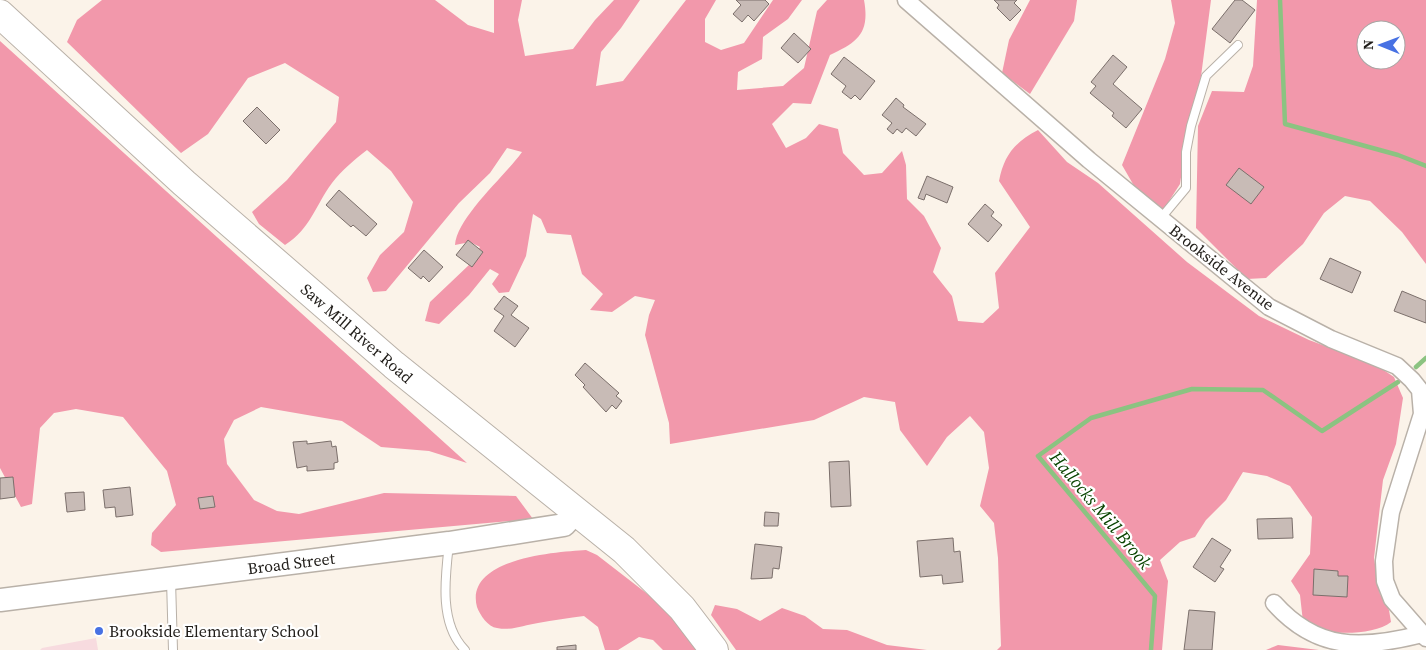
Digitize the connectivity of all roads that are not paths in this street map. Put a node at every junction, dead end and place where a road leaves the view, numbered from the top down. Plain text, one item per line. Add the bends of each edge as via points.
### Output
1 (906, 0) edge
2 (0, 14) edge
3 (1238, 46) dead end
4 (1161, 218) junction
5 (577, 511) junction
6 (449, 543) junction
7 (172, 579) junction
8 (0, 600) edge
9 (1274, 603) dead end
10 (1424, 636) edge
11 (173, 650) edge
12 (465, 650) edge
13 (714, 650) edge

1 - 4 street, Brookside Avenue
2 - 5 highway, Saw Mill River Road via 184,183 379,352
3 - 4 lane via 1206,76 1186,152 1186,188
4 - 10 street, Brookside Avenue via 1270,307 1331,339 1397,366 1420,390 1422,414 1391,512 1384,561 1385,581 1392,599
5 - 6 street, Broad Street via 564,525
5 - 13 highway, Saw Mill River Road via 648,572 682,608
6 - 7 street, Broad Street
6 - 12 lane via 446,609 458,643
7 - 8 street, Broad Street
7 - 11 lane
9 - 10 street via 1302,636 1327,647 1364,649

